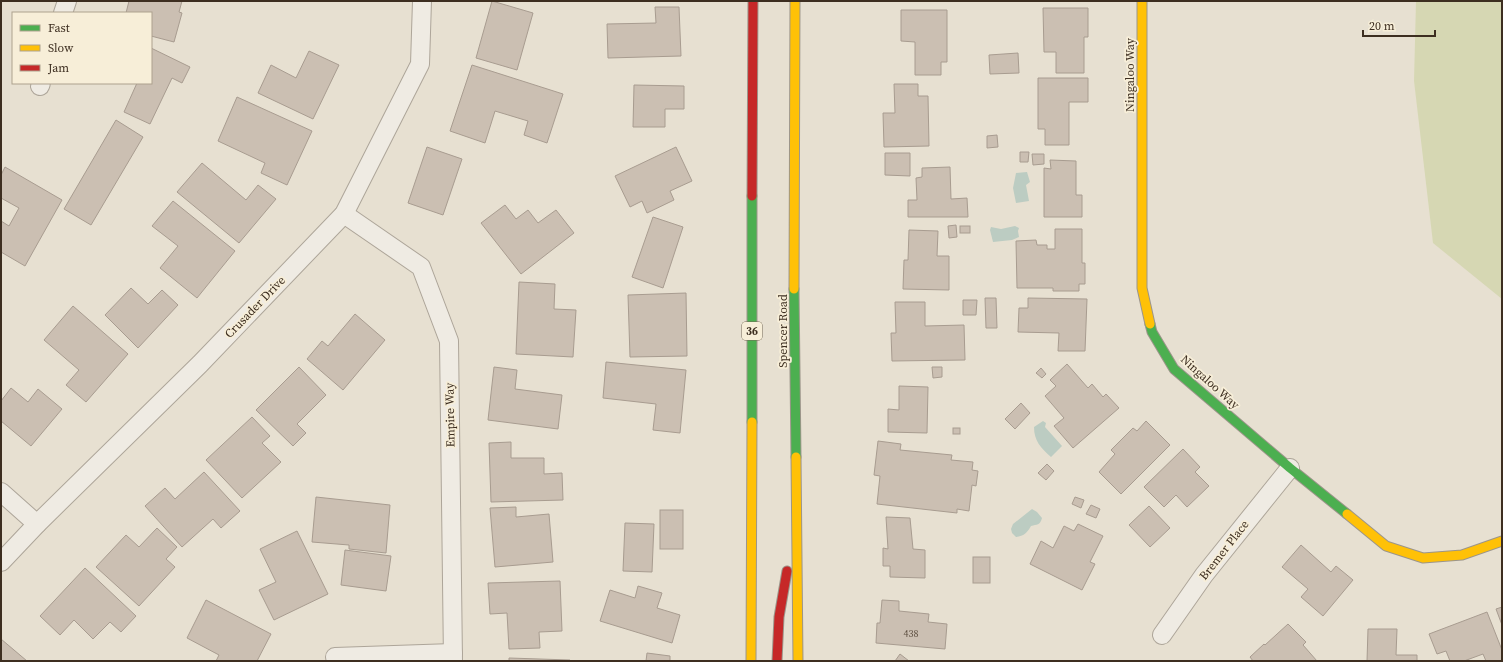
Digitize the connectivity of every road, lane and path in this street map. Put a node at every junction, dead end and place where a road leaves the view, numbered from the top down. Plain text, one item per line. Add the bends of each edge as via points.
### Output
1 (66, 1) edge
2 (422, 1) edge
3 (753, 1) edge
4 (795, 1) edge
5 (1142, 1) edge
6 (63, 12) edge
7 (344, 214) junction
8 (1290, 468) junction
9 (1, 492) edge
10 (36, 524) junction
11 (1502, 541) edge
12 (796, 542) junction
13 (1, 562) edge
14 (1162, 635) dead end
15 (335, 657) dead end
16 (453, 657) edge
17 (751, 661) edge
18 (777, 661) edge
19 (798, 661) edge

1 - 6 street
2 - 7 street, Crusader Drive via 420,64
3 - 17 main road, 36
4 - 12 main road, Spencer Road
5 - 8 main road, Ningaloo Way via 1142,288 1152,332 1174,369
7 - 10 street, Crusader Drive via 200,364
7 - 16 street, Empire Way via 421,267 449,341
8 - 11 main road, Ningaloo Way via 1386,546 1423,558 1462,555
8 - 14 street, Bremer Place via 1204,575
9 - 10 street
10 - 13 street, Crusader Drive
12 - 18 main road via 787,572 779,617
12 - 19 main road, Spencer Road
15 - 16 street

